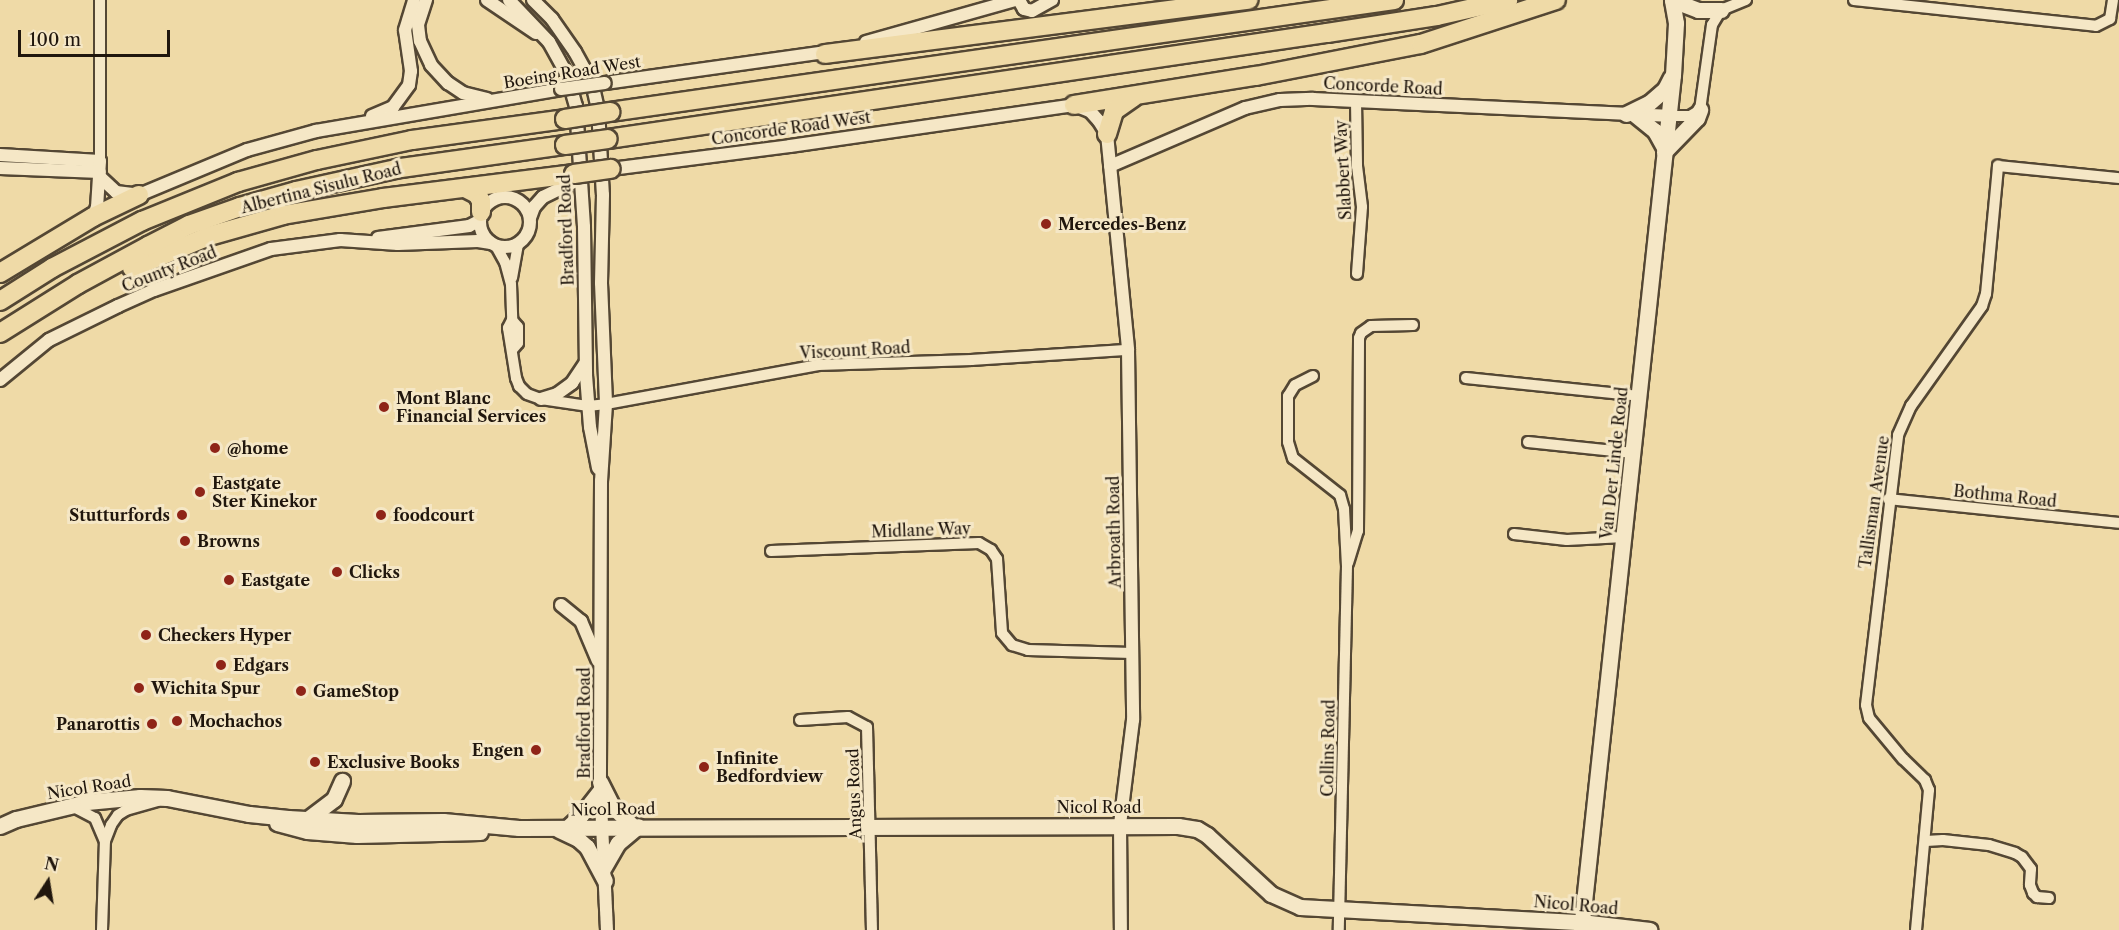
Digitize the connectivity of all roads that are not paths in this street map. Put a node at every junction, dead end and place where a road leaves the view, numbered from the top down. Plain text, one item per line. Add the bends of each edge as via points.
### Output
1 (100, 0) edge
2 (414, 0) edge
3 (426, 0) edge
4 (438, 0) edge
5 (487, 0) edge
6 (509, 0) edge
7 (533, 0) edge
8 (1017, 0) edge
9 (1052, 0) edge
10 (1249, 0) edge
11 (1394, 0) edge
12 (1508, 0) edge
13 (1556, 0) edge
14 (1672, 0) edge
15 (1746, 0) edge
16 (1854, 0) edge
17 (2113, 0) edge
18 (1140, 1) edge
19 (1210, 4) junction
20 (1721, 10) junction
21 (420, 14) junction
22 (549, 42) junction
23 (825, 54) junction
24 (1673, 75) junction
25 (1158, 90) junction
26 (518, 97) junction
27 (1356, 101) junction
28 (1074, 105) junction
29 (1700, 110) junction
30 (1630, 114) junction
31 (1667, 116) junction
32 (316, 131) junction
33 (1107, 134) junction
34 (1664, 149) junction
35 (0, 155) edge
36 (1110, 166) junction
37 (0, 168) edge
38 (611, 169) joint
39 (100, 175) junction
40 (574, 178) junction
41 (2119, 178) edge
42 (467, 189) junction
43 (139, 195) junction
44 (93, 217) junction
45 (480, 217) junction
46 (530, 218) junction
47 (368, 240) junction
48 (518, 244) junction
49 (494, 245) junction
50 (0, 273) edge
51 (1357, 274) dead end
52 (511, 284) junction
53 (0, 301) edge
54 (1413, 325) dead end
55 (8, 328) edge
56 (1128, 350) junction
57 (585, 362) junction
58 (1313, 376) dead end
59 (1466, 378) dead end
60 (0, 380) edge
61 (1639, 396) junction
62 (540, 399) junction
63 (606, 404) junction
64 (588, 406) junction
65 (1528, 442) dead end
66 (1633, 453) junction
67 (601, 481) junction
68 (1888, 500) junction
69 (2119, 523) edge
70 (1514, 534) dead end
71 (1624, 537) junction
72 (771, 550) dead end
73 (1347, 566) junction
74 (561, 605) dead end
75 (1132, 653) junction
76 (601, 670) junction
77 (800, 720) dead end
78 (342, 781) dead end
79 (600, 786) junction
80 (166, 798) junction
81 (72, 806) junction
82 (249, 814) junction
83 (309, 818) junction
84 (2, 824) edge
85 (1120, 825) junction
86 (636, 826) junction
87 (519, 828) junction
88 (561, 828) junction
89 (603, 828) junction
90 (872, 828) junction
91 (105, 841) junction
92 (1926, 841) junction
93 (605, 874) junction
94 (2049, 898) dead end
95 (1340, 910) junction
96 (1581, 926) edge
97 (102, 930) edge
98 (607, 930) edge
99 (872, 930) edge
100 (1121, 930) edge
101 (1340, 930) edge
102 (1650, 930) edge
103 (1916, 930) edge

1 - 39 street
2 - 32 street via 405,30 410,81 402,97 378,115
3 - 21 street
4 - 21 street
5 - 22 street
6 - 22 street, Bradford Road
7 - 63 street, Bradford Road via 575,52 592,83 596,101 603,195 601,295
8 - 9 street via 1024,9 1032,11
8 - 23 street, Boeing Road West
10 - 19 highway
11 - 53 highway, Albertina Sisulu Road, bridge via 412,140 317,160 238,182 142,221 52,268
12 - 55 highway, Albertina Sisulu Road, bridge via 1338,32 401,168 296,191 189,225 78,284
13 - 25 highway via 1421,44 1256,76
14 - 20 main road via 1698,10
14 - 24 main road, Van Der Linde Road via 1676,23
15 - 20 street
16 - 17 street via 2096,26 2110,19
18 - 19 highway via 1163,6
19 - 23 highway
20 - 29 street via 1709,35
21 - 26 street via 420,41 431,65 448,82 477,97
22 - 57 street, Bradford Road via 567,75 576,106 584,209
23 - 26 street, Boeing Road West, bridge
24 - 30 main road via 1665,89
24 - 31 main road, Van Der Linde Road
25 - 28 highway
25 - 33 highway via 1119,106
26 - 32 street, Boeing Road West
27 - 30 street, Concorde Road
27 - 36 street, Concorde Road via 1280,100 1259,104
27 - 51 street, Slabbert Way via 1362,207
28 - 33 street via 1096,116
28 - 38 street, Concorde Road West
29 - 31 street via 1690,116
29 - 34 main road via 1697,118
30 - 31 street, Concorde Road
30 - 34 main road via 1655,131
31 - 34 main road, Van Der Linde Road
32 - 43 street, Boeing Road West via 247,150
33 - 36 street, Arbroath Road
34 - 61 main road, Van Der Linde Road
35 - 39 street
36 - 56 street, Arbroath Road
37 - 39 street via 71,172 87,179
38 - 40 highway, bridge
39 - 43 street via 116,192
39 - 44 street
40 - 42 highway
40 - 46 street via 543,197
41 - 68 street, Tallisman Avenue via 1998,166 1984,299 1901,425
42 - 45 highway via 481,201
42 - 55 highway via 283,215 209,236 152,258
43 - 44 highway
44 - 50 highway
45 - 46 street via 492,200 508,197 523,204
45 - 47 street, County Road via 469,226
45 - 49 street via 480,230
46 - 48 street via 528,233
47 - 49 street, County Road via 398,244 478,241
47 - 60 street, County Road via 271,249 154,291 49,340
48 - 49 street
48 - 52 street
49 - 52 street via 505,262
52 - 62 street via 512,320 518,327 518,343 513,349 514,373 519,386 532,398
54 - 73 street via 1371,326 1359,338 1358,531
56 - 63 street, Viscount Road via 818,365
56 - 75 street, Arbroath Road
57 - 62 street via 572,383
57 - 64 street, Bradford Road
58 - 73 street via 1295,385 1288,396 1289,448 1293,458 1340,495
59 - 61 street
61 - 66 main road, Van Der Linde Road
62 - 64 street, Viscount Road
63 - 64 street, Viscount Road
63 - 67 street, Bradford Road
64 - 67 street, Bradford Road
65 - 66 street
66 - 71 main road, Van Der Linde Road
67 - 76 street, Bradford Road
68 - 69 street, Bothma Road
68 - 92 street, Tallisman Avenue via 1866,705 1869,718 1927,784
70 - 71 street via 1567,540
71 - 96 main road, Van Der Linde Road
72 - 75 street, Midlane Way via 980,543 997,559 1002,633 1012,645 1028,650
73 - 95 street, Collins Road
74 - 76 street via 581,621
75 - 85 street, Arbroath Road via 1132,744
76 - 79 street, Bradford Road
77 - 90 street, Angus Road via 848,717 867,727
78 - 83 main road via 334,799
79 - 86 main road via 612,806
79 - 88 main road via 581,815
79 - 89 street, Bradford Road
80 - 81 main road, Nicol Road via 120,798
80 - 82 main road, Nicol Road
80 - 91 street via 118,815
81 - 84 main road, Nicol Road
81 - 91 street via 95,818
82 - 83 main road, Nicol Road
82 - 87 main road, Nicol Road via 307,831 357,835
83 - 87 main road, Nicol Road via 443,821
85 - 90 main road, Nicol Road
85 - 95 main road, Nicol Road via 1197,829 1280,900 1300,907
85 - 100 street, Arbroath Road
86 - 89 main road, Nicol Road
86 - 90 main road, Nicol Road
86 - 93 main road via 618,843
87 - 88 main road, Nicol Road
88 - 89 main road, Nicol Road
88 - 93 main road via 587,847
89 - 93 street, Bradford Road
90 - 99 street, Angus Road
91 - 97 street
92 - 94 street via 1989,845 2015,853 2031,869 2033,893
92 - 103 street, Tallisman Avenue
93 - 98 street, Bradford Road
95 - 96 main road, Nicol Road
95 - 101 street, Collins Road
96 - 102 main road, Nicol Road

